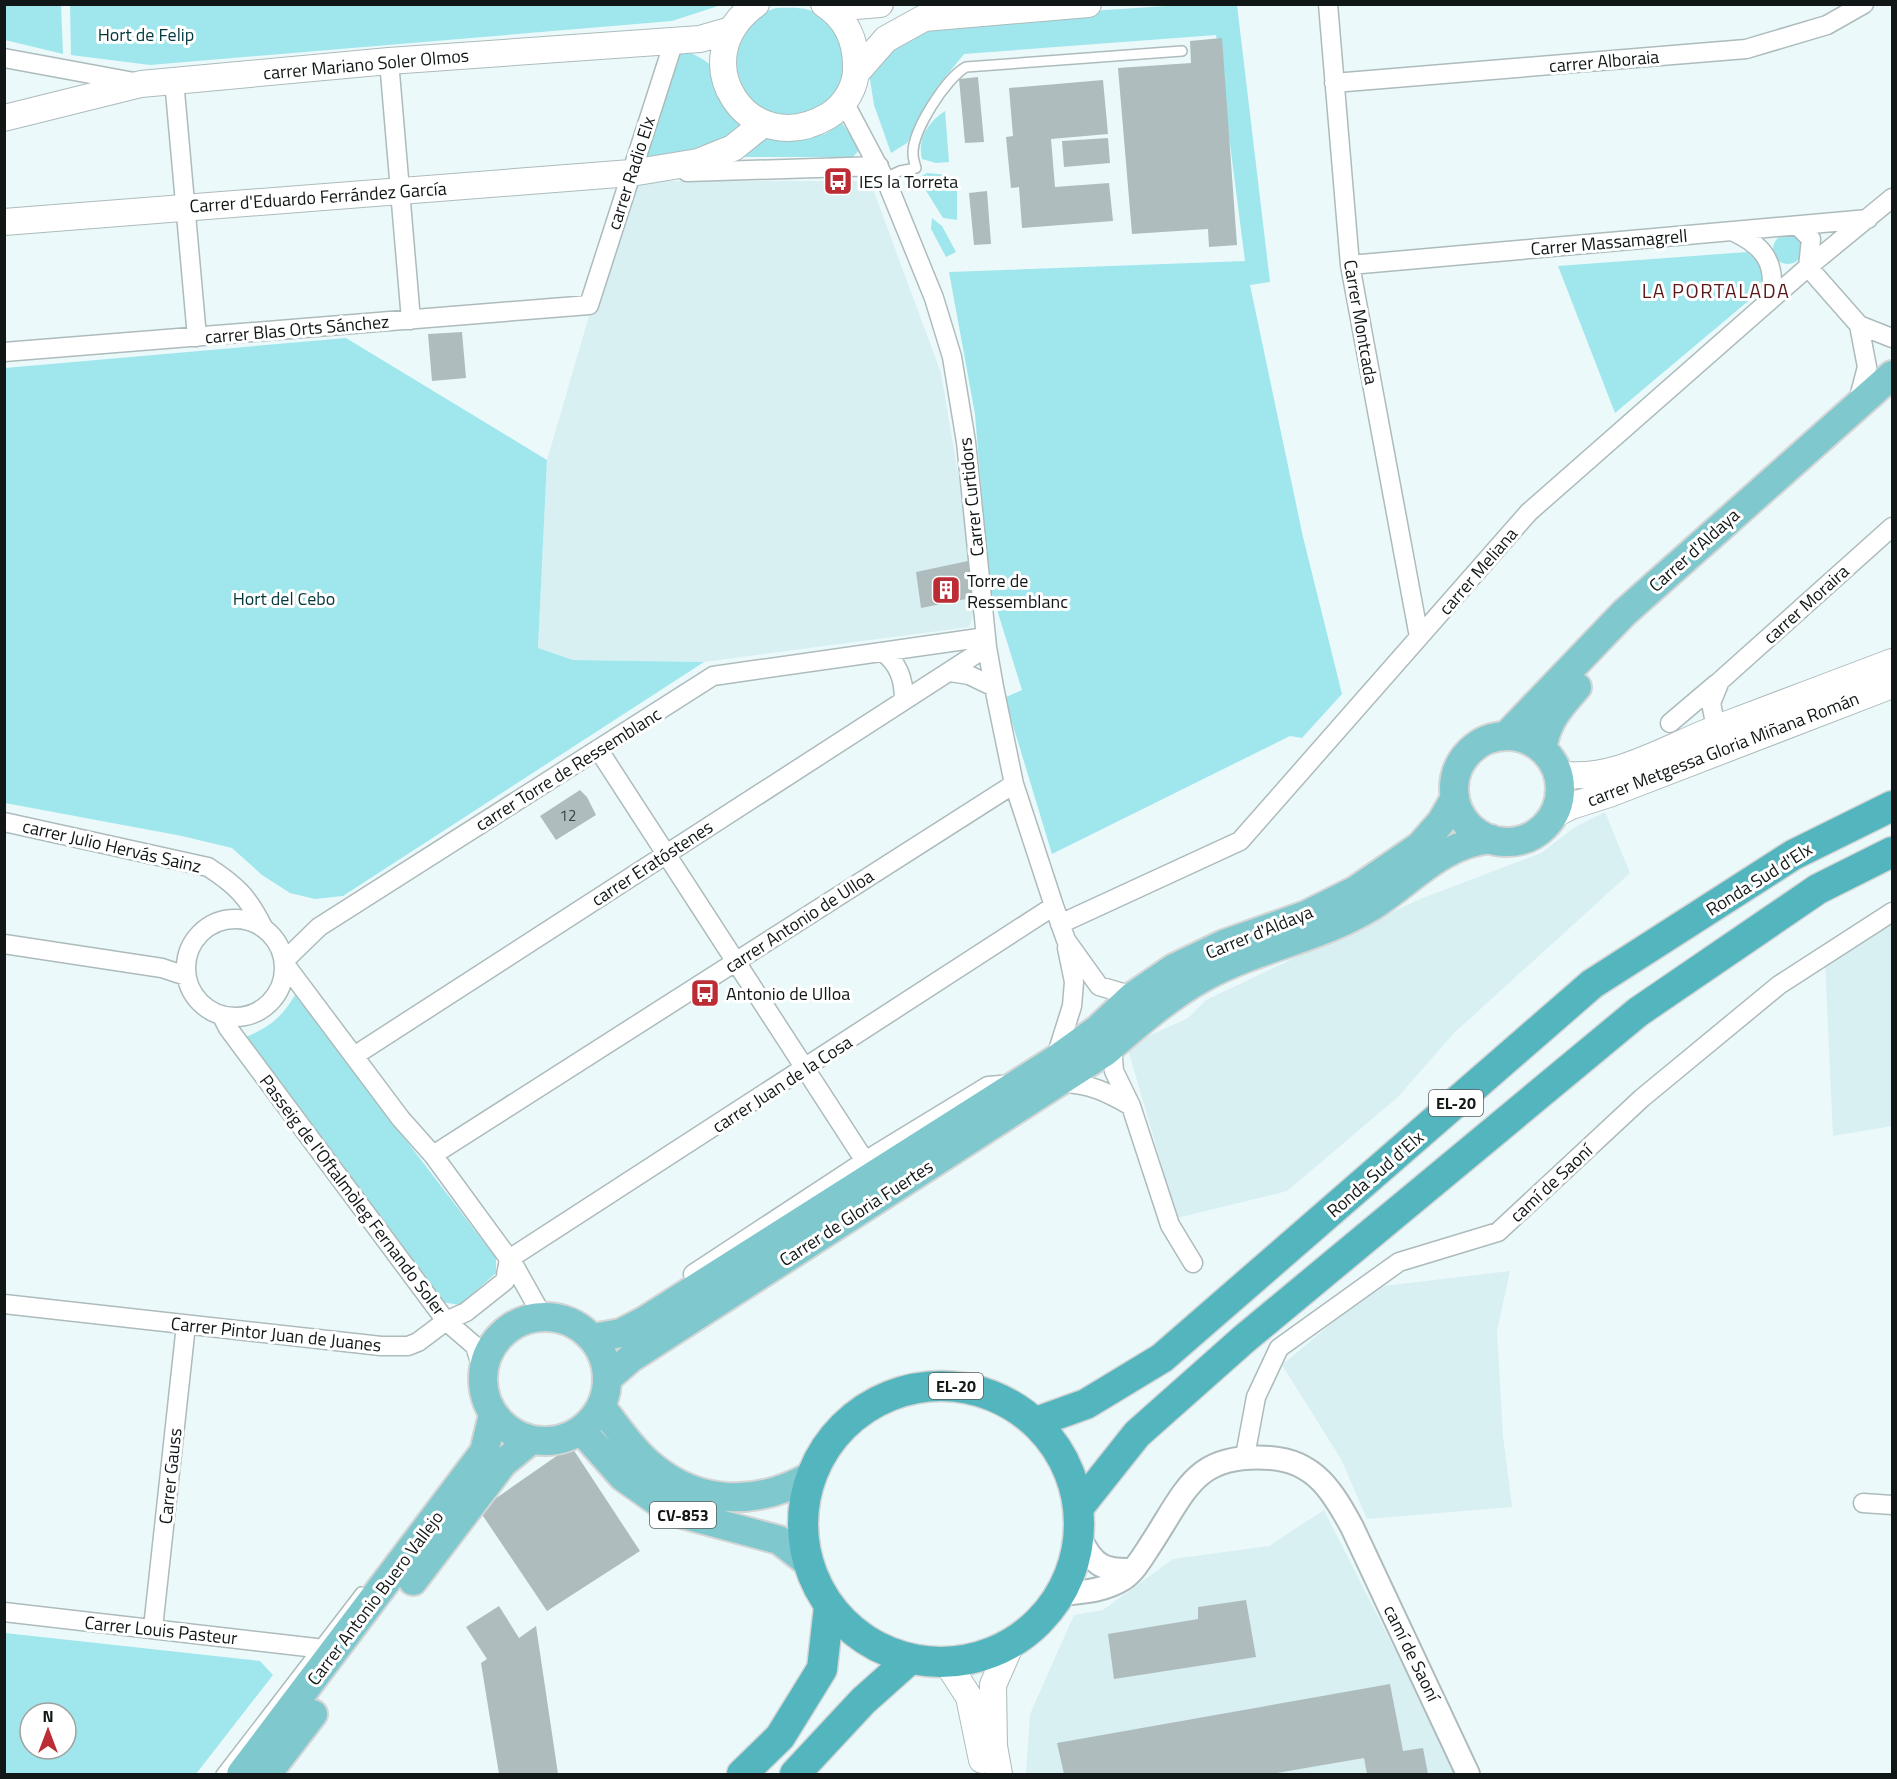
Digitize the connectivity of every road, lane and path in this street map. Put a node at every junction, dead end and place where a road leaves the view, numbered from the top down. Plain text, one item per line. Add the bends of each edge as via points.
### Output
1 (756, 4) edge
2 (880, 4) edge
3 (1088, 4) edge
4 (1328, 4) edge
5 (1864, 4) edge
6 (827, 7) edge
7 (731, 30) junction
8 (674, 41) junction
9 (1182, 51) dead end
10 (4, 58) edge
11 (389, 61) junction
12 (857, 72) junction
13 (174, 80) junction
14 (1334, 83) junction
15 (141, 84) junction
16 (844, 102) junction
17 (4, 118) edge
18 (763, 124) junction
19 (882, 172) junction
20 (631, 173) junction
21 (400, 191) junction
22 (1893, 198) edge
23 (185, 208) junction
24 (1868, 219) junction
25 (4, 222) edge
26 (1798, 226) junction
27 (1733, 231) junction
28 (1350, 265) junction
29 (1808, 267) junction
30 (1770, 300) junction
31 (589, 305) joint
32 (411, 320) junction
33 (1859, 325) junction
34 (197, 337) junction
35 (1893, 338) edge
36 (4, 352) edge
37 (1893, 375) edge
38 (1893, 394) edge
39 (1856, 407) junction
40 (1893, 527) edge
41 (1893, 546) edge
42 (1863, 554) junction
43 (1419, 637) junction
44 (986, 642) junction
45 (883, 652) junction
46 (1893, 662) edge
47 (950, 672) junction
48 (1720, 681) junction
49 (1893, 685) edge
50 (994, 687) junction
51 (904, 700) junction
52 (1670, 723) dead end
53 (1716, 728) junction
54 (1506, 736) junction
55 (598, 749) junction
56 (1542, 749) junction
57 (1558, 774) junction
58 (1014, 784) junction
59 (1455, 798) junction
60 (1893, 806) edge
61 (1554, 815) junction
62 (4, 822) edge
63 (1491, 840) junction
64 (1893, 852) edge
65 (666, 854) junction
66 (1054, 906) junction
67 (1893, 912) edge
68 (263, 927) junction
69 (1063, 932) junction
70 (4, 944) edge
71 (284, 962) junction
72 (735, 962) junction
73 (186, 976) junction
74 (1133, 996) junction
75 (222, 1016) junction
76 (1109, 1049) junction
77 (354, 1056) junction
78 (805, 1069) junction
79 (1056, 1072) junction
80 (1014, 1084) junction
81 (1131, 1106) junction
82 (433, 1155) junction
83 (865, 1161) junction
84 (509, 1259) junction
85 (1193, 1263) dead end
86 (4, 1304) edge
87 (664, 1308) junction
88 (543, 1317) junction
89 (446, 1321) junction
90 (186, 1324) junction
91 (593, 1338) junction
92 (483, 1372) junction
93 (608, 1378) junction
94 (602, 1408) junction
95 (493, 1415) junction
96 (1036, 1422) junction
97 (582, 1431) junction
98 (531, 1441) junction
99 (1245, 1456) junction
100 (809, 1477) junction
101 (465, 1478) junction
102 (440, 1492) dead end
103 (1863, 1503) dead end
104 (1893, 1505) edge
105 (1079, 1507) junction
106 (1081, 1540) junction
107 (806, 1561) junction
108 (1133, 1570) junction
109 (370, 1581) dead end
110 (1061, 1594) junction
111 (829, 1607) junction
112 (4, 1612) edge
113 (153, 1628) junction
114 (1011, 1644) junction
115 (316, 1648) junction
116 (910, 1659) junction
117 (947, 1663) junction
118 (221, 1774) edge
119 (242, 1774) edge
120 (267, 1774) edge
121 (742, 1774) edge
122 (795, 1774) edge
123 (984, 1774) edge
124 (999, 1774) edge
125 (1468, 1774) edge

1 - 7 main road
2 - 6 main road
3 - 12 main road via 924,18 886,39
4 - 14 street, Carrer Montcada
5 - 14 street, carrer Alboraia via 1827,25 1746,49
6 - 12 main road via 847,27 856,50
7 - 8 main road, carrer Mariano Soler Olmos
7 - 18 main road via 724,48 723,71 730,93 745,112
8 - 11 main road, carrer Mariano Soler Olmos
8 - 20 street, carrer Radio Elx
9 - 19 lane via 966,67 949,81 915,140 916,168
10 - 15 street
11 - 13 main road, carrer Mariano Soler Olmos
11 - 21 street
12 - 16 main road
13 - 15 main road, carrer Mariano Soler Olmos
13 - 23 street
14 - 28 street, Carrer Montcada
15 - 17 main road, carrer Mariano Soler Olmos
16 - 18 main road via 811,126
16 - 19 street, Carrer Curtidors
18 - 20 main road, Carrer d'Eduardo Ferrández García via 733,148 698,162
19 - 20 street, Carrer d'Eduardo Ferrández García
19 - 44 street, Carrer Curtidors via 934,298 952,357 966,442
20 - 21 main road, Carrer d'Eduardo Ferrández García
20 - 31 street, carrer Radio Elx
21 - 23 main road, Carrer d'Eduardo Ferrández García
21 - 32 street
22 - 24 street, carrer Meliana
23 - 25 main road, Carrer d'Eduardo Ferrández García
23 - 34 street
24 - 26 street, Carrer Massamagrell
24 - 29 street, carrer Meliana
26 - 27 street, Carrer Massamagrell
26 - 29 street via 1811,239
27 - 28 street, Carrer Massamagrell
27 - 30 street via 1753,241 1767,258 1774,273
28 - 43 street, Carrer Montcada
29 - 30 street, carrer Meliana
29 - 33 street
30 - 43 street, carrer Meliana via 1529,512
31 - 32 street, carrer Blas Orts Sánchez
32 - 34 street, carrer Blas Orts Sánchez
33 - 35 street
33 - 39 street via 1867,367
34 - 36 street, carrer Blas Orts Sánchez
37 - 39 main road, Carrer d'Aldaya
38 - 56 main road, Carrer d'Aldaya via 1613,645 1553,714 1545,729
39 - 54 main road, Carrer d'Aldaya via 1624,613
40 - 42 street, carrer Moraira
41 - 42 street
42 - 48 street, carrer Moraira
43 - 69 street, carrer Meliana via 1240,841
44 - 45 street, carrer Torre de Ressemblanc
44 - 47 street, carrer Eratóstenes
44 - 50 street, Carrer Curtidors
45 - 51 street via 901,673
45 - 55 street, carrer Torre de Ressemblanc via 713,676
46 - 53 main road, carrer Metgessa Gloria Miñana Román
47 - 50 street via 969,675
47 - 51 street, carrer Eratóstenes
48 - 52 street, carrer Moraira
48 - 53 street, carrer Moraira via 1711,703
49 - 61 main road, carrer Metgessa Gloria Miñana Román
50 - 58 street, Carrer Curtidors
51 - 65 street, carrer Eratóstenes
53 - 57 main road, carrer Metgessa Gloria Miñana Román via 1619,768 1576,777
54 - 56 main road via 1519,737
54 - 59 main road via 1491,738 1466,755 1454,783
55 - 65 street
55 - 71 street, carrer Torre de Ressemblanc via 319,927
56 - 57 main road
57 - 61 main road via 1561,788
58 - 66 street, Carrer Curtidors
58 - 72 street, carrer Antonio de Ulloa
59 - 63 main road via 1467,824
59 - 74 main road, Carrer d'Aldaya via 1420,846 1356,890 1306,915 1224,944 1174,968
60 - 96 highway, Ronda Sud d'Elx / EL-20 via 1793,855 1592,984 1162,1358 1086,1404
61 - 63 main road via 1545,827 1520,841
62 - 68 street, carrer Julio Hervás Sainz via 208,867 234,884
63 - 76 main road, Carrer d'Aldaya via 1472,841 1439,857 1369,908 1318,934 1251,956 1204,977 1162,1004
64 - 105 highway, EL-20 via 1818,889 1638,1012 1235,1347 1137,1434
65 - 72 street
65 - 77 street, carrer Eratóstenes
66 - 69 street, Carrer Curtidors
66 - 78 street, carrer Juan de la Cosa
67 - 99 street, camí de Saoní via 1779,985 1642,1098 1498,1232 1399,1262 1279,1348 1256,1397
68 - 71 street via 278,943
68 - 73 street via 244,919 223,920 202,930 186,958
69 - 74 street, Carrer Curtidors via 1099,986
69 - 79 street, Carrer Curtidors via 1074,982
70 - 73 street via 162,968
71 - 75 street via 280,989 267,1006 246,1016
71 - 77 street
72 - 78 street
72 - 82 street, carrer Antonio de Ulloa
73 - 75 street via 196,999
74 - 79 main road, Carrer d'Aldaya
75 - 89 street, Passeig de l'Oftalmòleg Fernando Soler
76 - 79 main road, Carrer de Gloria Fuertes
76 - 81 street via 1114,1071
77 - 82 street
78 - 83 street
78 - 84 street, carrer Juan de la Cosa
79 - 80 main road, Carrer de Gloria Fuertes
79 - 81 street via 1103,1089
79 - 93 main road, Carrer de Gloria Fuertes via 631,1358
80 - 83 street, Carrer de Gloria Fuertes via 988,1086
80 - 87 main road, Carrer de Gloria Fuertes via 878,1175
81 - 85 street via 1170,1224
82 - 84 street
83 - 87 street, Carrer de Gloria Fuertes via 672,1287
84 - 88 street
84 - 89 street, Carrer Pintor Juan de Juanes via 505,1281 466,1312
86 - 90 street, Carrer Pintor Juan de Juanes
87 - 91 main road, Carrer de Gloria Fuertes via 621,1333
88 - 91 main road via 579,1326
88 - 92 main road via 521,1322 502,1334 489,1351
89 - 90 street, Carrer Pintor Juan de Juanes via 408,1346
89 - 92 street, Passeig de l'Oftalmòleg Fernando Soler via 475,1346
90 - 113 street, Carrer Gauss
91 - 93 main road via 604,1357
92 - 95 main road via 484,1395
93 - 94 main road
94 - 97 main road
94 - 100 main road via 654,1468 690,1490 740,1498 785,1490
95 - 98 main road via 509,1431
95 - 101 main road, Carrer Antonio Buero Vallejo via 484,1452
96 - 100 highway, EL-20 via 998,1397 953,1385 908,1389 866,1407 831,1437
96 - 105 highway, EL-20 via 1065,1461
97 - 98 main road via 557,1441
97 - 107 main road, CV-853 via 623,1477 671,1511 779,1540
98 - 120 main road, Carrer Antonio Buero Vallejo via 502,1463
99 - 108 street, camí de Saoní via 1223,1460 1192,1481
99 - 125 street, camí de Saoní via 1280,1458 1309,1470 1331,1489
100 - 107 highway, EL-20 via 801,1519
101 - 102 lane
101 - 119 main road, Carrer Antonio Buero Vallejo
103 - 104 street
105 - 106 highway, EL-20
106 - 108 street via 1090,1558 1105,1568
106 - 110 highway, EL-20
107 - 111 highway, EL-20
108 - 110 street via 1105,1588
109 - 115 lane
110 - 114 highway, EL-20 via 1039,1622
111 - 116 highway, EL-20 via 852,1630 879,1648
111 - 121 highway via 822,1669 780,1737
112 - 113 street, Carrer Louis Pasteur
113 - 115 street, Carrer Louis Pasteur
114 - 117 highway, EL-20 via 980,1657
114 - 124 main road via 993,1685 994,1746
115 - 118 lane
116 - 117 highway, EL-20
116 - 122 highway via 863,1701
117 - 123 main road via 969,1697

